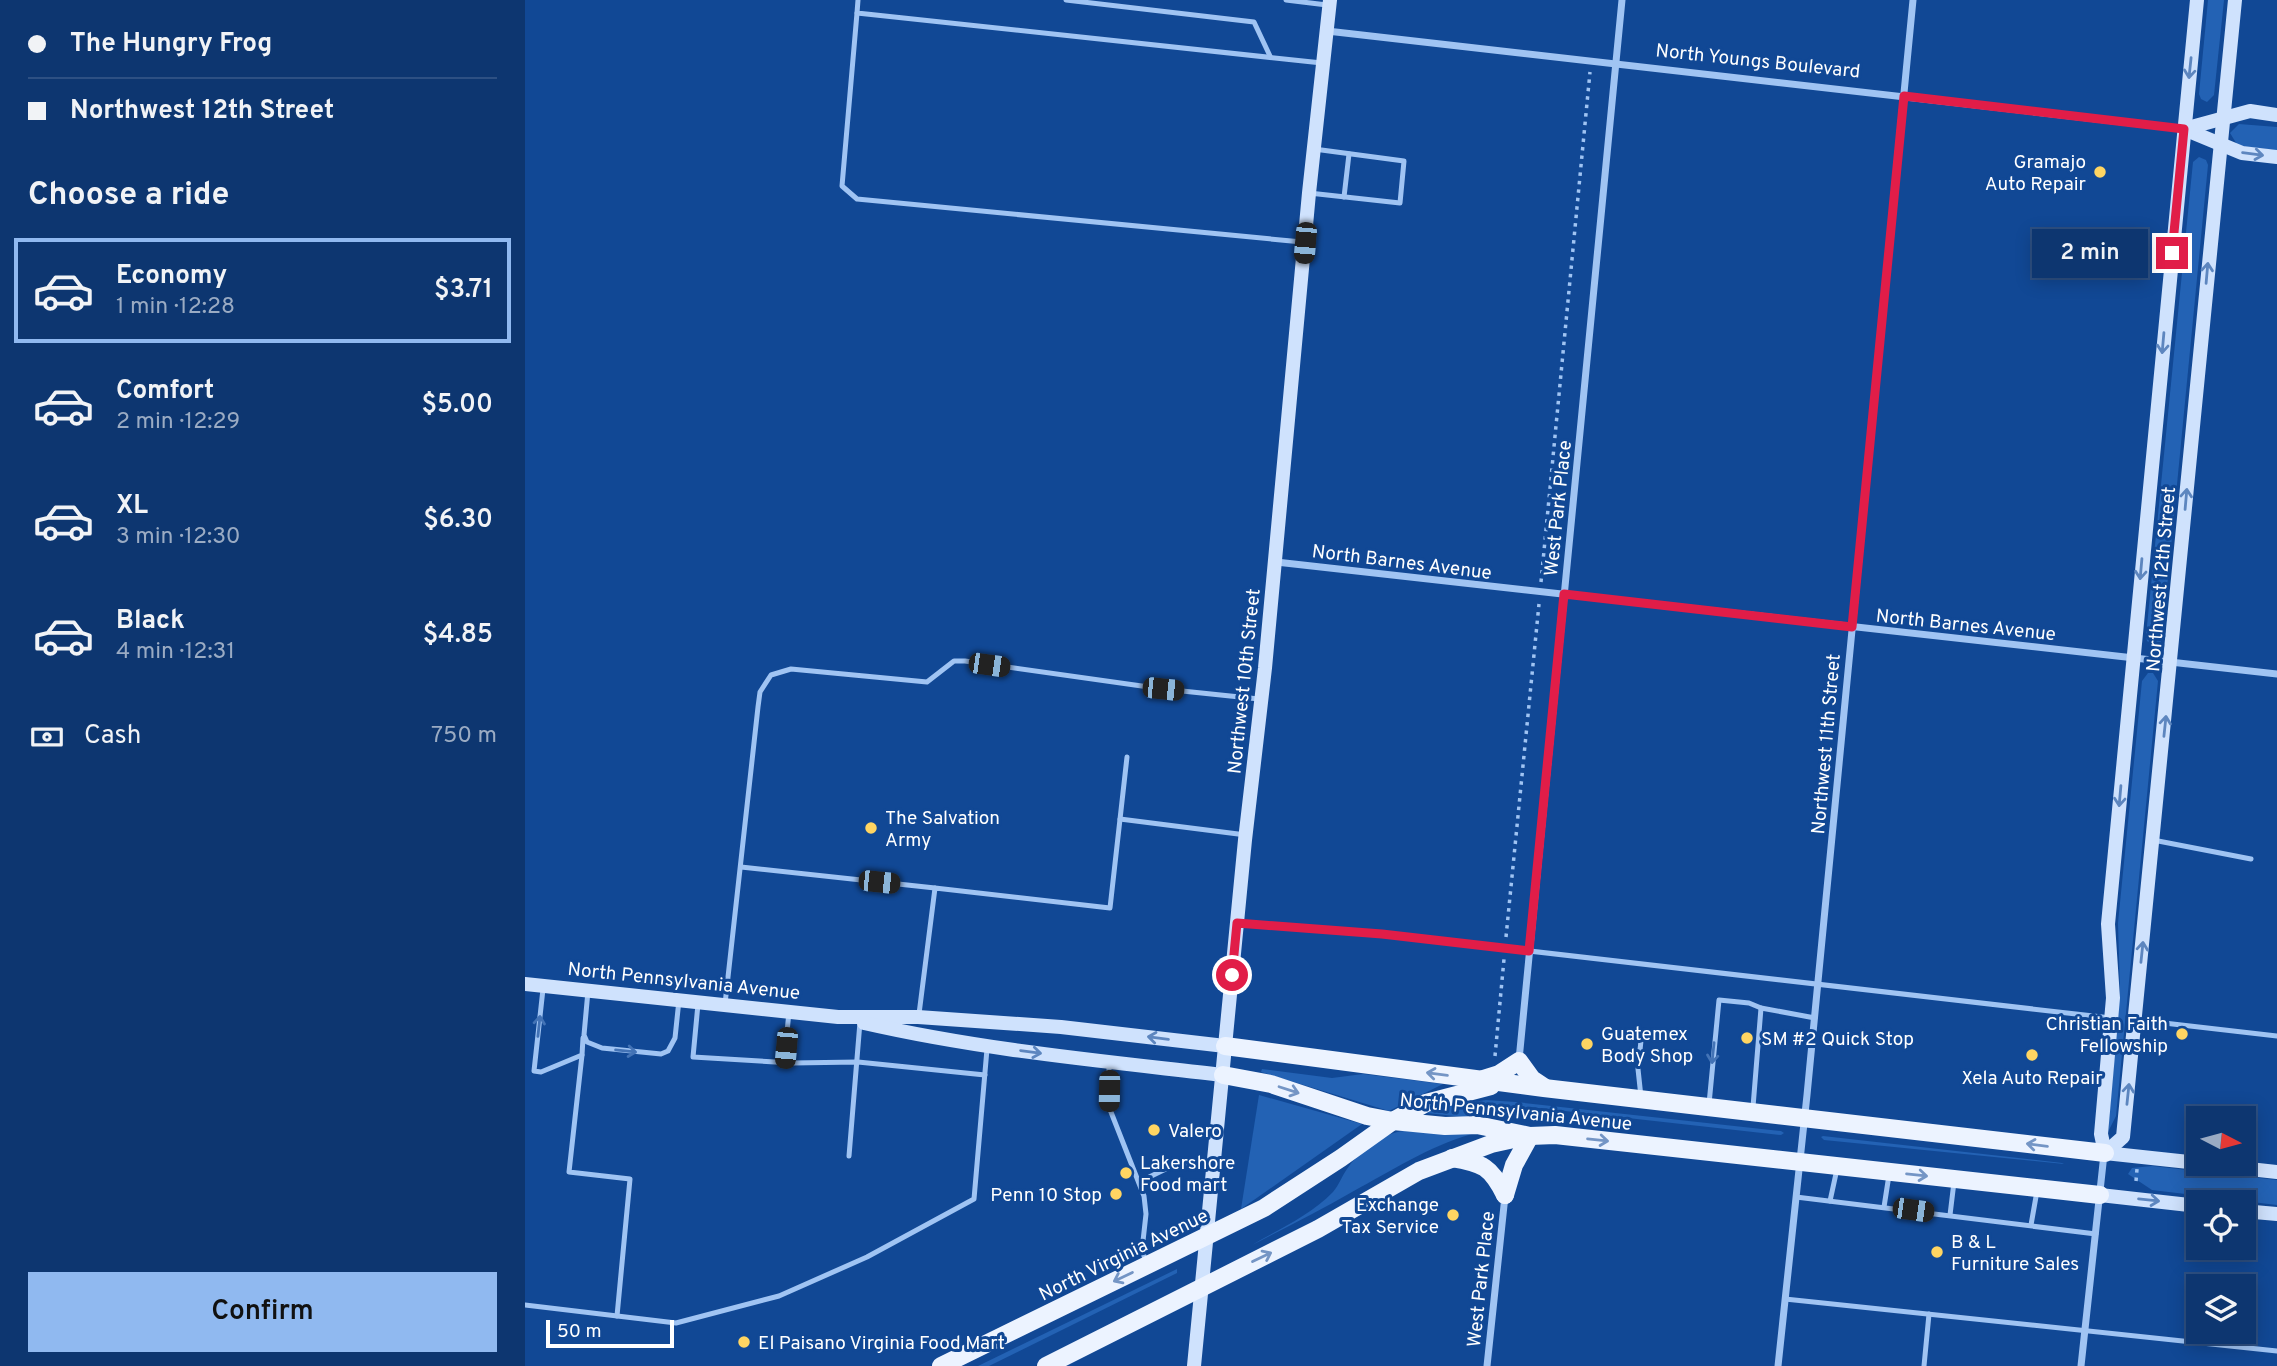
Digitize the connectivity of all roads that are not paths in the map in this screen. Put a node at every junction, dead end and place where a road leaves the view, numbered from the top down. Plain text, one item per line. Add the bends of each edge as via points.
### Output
1 (858, 0) edge
2 (1066, 0) edge
3 (1286, 0) edge
4 (1622, 0) edge
5 (1913, 0) edge
6 (2197, 0) edge
7 (2235, 0) edge
8 (1330, 3) edge
9 (857, 13) junction
10 (1328, 31) junction
11 (1270, 56) junction
12 (1322, 62) junction
13 (1616, 64) junction
14 (1904, 96) junction
15 (2277, 115) edge
16 (2224, 118) junction
17 (2184, 129) junction
18 (2221, 144) junction
19 (1314, 149) junction
20 (1349, 154) junction
21 (2277, 157) edge
22 (1309, 193) junction
23 (1344, 197) junction
24 (1305, 243) junction
25 (1276, 562) junction
26 (1564, 594) junction
27 (1852, 627) junction
28 (2133, 658) junction
29 (2171, 662) junction
30 (2277, 674) edge
31 (1262, 700) junction
32 (1127, 757) dead end
33 (1120, 819) junction
34 (1245, 835) junction
35 (2153, 840) junction
36 (2251, 859) dead end
37 (741, 867) junction
38 (935, 888) junction
39 (1237, 923) junction
40 (1529, 951) junction
41 (525, 984) edge
42 (1818, 985) junction
43 (543, 986) junction
44 (588, 991) junction
45 (679, 1000) junction
46 (698, 1002) junction
47 (725, 1005) junction
48 (1761, 1008) junction
49 (789, 1012) junction
50 (838, 1017) junction
51 (918, 1017) junction
52 (1815, 1017) junction
53 (2111, 1018) junction
54 (2135, 1020) junction
55 (860, 1022) junction
56 (1641, 1031) dead end
57 (584, 1035) junction
58 (2277, 1036) edge
59 (988, 1046) junction
60 (1225, 1046) junction
61 (582, 1055) junction
62 (1519, 1061) junction
63 (785, 1062) junction
64 (858, 1062) junction
65 (1109, 1062) junction
66 (985, 1075) junction
67 (1223, 1075) junction
68 (1493, 1079) junction
69 (1544, 1088) junction
70 (1641, 1099) junction
71 (1709, 1106) junction
72 (1752, 1111) junction
73 (1804, 1116) junction
74 (1393, 1121) junction
75 (1530, 1136) junction
76 (2105, 1153) junction
77 (849, 1156) dead end
78 (1451, 1158) junction
79 (1800, 1162) junction
80 (2186, 1162) edge
81 (1837, 1166) junction
82 (1214, 1167) junction
83 (2256, 1170) edge
84 (1889, 1172) junction
85 (2277, 1172) edge
86 (1954, 1179) junction
87 (1139, 1182) junction
88 (2038, 1188) junction
89 (1505, 1195) junction
90 (2101, 1195) junction
91 (1796, 1197) junction
92 (1830, 1201) junction
93 (2186, 1205) edge
94 (1884, 1207) junction
95 (2256, 1212) edge
96 (2277, 1214) edge
97 (1949, 1215) junction
98 (2031, 1226) junction
99 (2096, 1234) junction
100 (1207, 1237) junction
101 (1147, 1265) junction
102 (1202, 1289) junction
103 (1785, 1299) junction
104 (525, 1305) edge
105 (1929, 1314) junction
106 (617, 1316) junction
107 (2085, 1331) junction
108 (2277, 1351) edge
109 (941, 1366) edge
110 (1046, 1366) edge
111 (1194, 1366) edge
112 (1486, 1366) edge
113 (1778, 1366) edge
114 (1924, 1366) edge
115 (2081, 1366) edge

1 - 9 lane
2 - 11 lane via 1254,22
3 - 8 lane
4 - 13 street, West Park Place
5 - 14 street, Northwest 11th Street
6 -> 17 main road, Northwest 12th Street
7 - 16 main road, Northwest 12th Street
8 - 10 main road, Northwest 10th Street
9 - 11 lane
9 - 24 lane via 842,186 857,199
10 - 12 main road, Northwest 10th Street
10 - 13 street, North Youngs Boulevard
11 - 12 lane
12 - 19 main road, Northwest 10th Street
13 - 14 street, North Youngs Boulevard
13 - 26 street, West Park Place
14 - 17 street, North Youngs Boulevard
14 - 27 street, Northwest 11th Street
15 - 16 main road, North Youngs Boulevard via 2250,111
16 - 17 main road, North Youngs Boulevard
16 - 18 main road, Northwest 12th Street
17 - 18 main road, North Youngs Boulevard
17 -> 28 main road, Northwest 12th Street
18 -> 21 main road, North Youngs Boulevard via 2242,153
29 -> 18 main road, Northwest 12th Street
19 - 20 lane
19 - 22 main road, Northwest 10th Street
20 - 23 lane
20 - 23 lane via 1403,161 1400,203
22 - 23 lane
22 - 24 main road, Northwest 10th Street
24 - 25 main road, Northwest 10th Street
25 - 26 street, North Barnes Avenue
25 - 31 main road, Northwest 10th Street
26 - 27 street, North Barnes Avenue
26 - 40 street, West Park Place
27 - 28 street, North Barnes Avenue
27 - 42 street, Northwest 11th Street
28 - 29 street, North Barnes Avenue
28 -> 53 main road, Northwest 12th Street via 2108,924
29 - 30 street, North Barnes Avenue
35 -> 29 main road, Northwest 12th Street
31 - 34 main road, Northwest 10th Street
31 - 37 lane via 965,661 954,661 927,682 792,669 777,672 760,692
32 - 33 lane
33 - 34 lane
33 - 38 lane via 1110,908
34 - 39 main road, Northwest 10th Street
35 - 36 lane
54 -> 35 main road, Northwest 12th Street
37 - 38 lane
37 - 47 lane
38 - 51 lane
39 - 40 lane
39 - 60 main road, Northwest 10th Street
40 - 42 lane
40 - 62 street, West Park Place
41 - 43 main road, North Pennsylvania Avenue
42 - 52 street, Northwest 11th Street
42 - 53 lane
43 - 44 main road, North Pennsylvania Avenue
61 -> 43 lane via 534,1071
44 - 45 main road, North Pennsylvania Avenue
44 - 57 lane
45 - 46 main road, North Pennsylvania Avenue
57 -> 45 lane via 593,1046 661,1054 673,1046
46 - 47 main road, North Pennsylvania Avenue
46 - 63 lane via 693,1057
47 - 49 main road, North Pennsylvania Avenue
48 - 52 lane
48 -> 71 lane via 1719,1000
48 - 72 lane
49 - 50 main road, North Pennsylvania Avenue
49 - 63 lane
50 - 51 main road, North Pennsylvania Avenue
50 - 55 main road, North Pennsylvania Avenue
60 -> 51 main road, North Pennsylvania Avenue
52 - 73 street, Northwest 11th Street
53 - 76 main road, Northwest 12th Street via 2101,1134
54 - 58 lane
76 -> 54 main road, Northwest 12th Street via 2123,1138
55 - 59 main road, North Pennsylvania Avenue
55 - 64 lane
56 - 70 lane
57 - 61 lane
59 -> 65 main road, North Pennsylvania Avenue
59 - 66 lane
60 - 67 main road, Northwest 10th Street
68 -> 60 main road, North Pennsylvania Avenue
61 - 106 lane via 569,1172 630,1179
62 - 68 main road
62 - 69 main road
63 - 64 lane
64 - 66 lane
64 - 77 lane
65 - 67 main road, North Pennsylvania Avenue
65 - 87 lane via 1109,1107
66 - 106 lane via 974,1199 867,1257 779,1296 676,1323
67 -> 74 main road, North Pennsylvania Avenue via 1271,1084
67 - 82 main road, Northwest 10th Street
68 - 69 main road, North Pennsylvania Avenue
68 - 74 main road, North Virginia Avenue via 1426,1103
69 - 70 main road, North Pennsylvania Avenue
70 - 71 main road, North Pennsylvania Avenue
71 - 72 main road, North Pennsylvania Avenue
72 - 73 main road, North Pennsylvania Avenue
76 -> 73 main road, North Pennsylvania Avenue
73 - 79 street, Northwest 11th Street
74 - 75 main road, North Pennsylvania Avenue via 1477,1125
74 - 100 main road, North Virginia Avenue via 1264,1208
75 - 78 main road
75 -> 79 main road, North Pennsylvania Avenue
75 - 89 main road
76 - 80 main road, North Pennsylvania Avenue
76 - 90 street, Northwest 12th Street
78 - 89 main road via 1483,1164
102 -> 78 main road
79 - 81 main road, North Pennsylvania Avenue
79 - 91 street, Northwest 11th Street
81 - 84 main road, North Pennsylvania Avenue
81 - 92 lane
82 - 87 lane via 1174,1165
82 - 100 main road, Northwest 10th Street
83 - 85 main road
84 -> 86 main road, North Pennsylvania Avenue
84 - 94 lane
86 - 88 main road, North Pennsylvania Avenue
86 - 97 lane
87 - 101 lane via 1146,1214 1142,1250
88 - 90 main road, North Pennsylvania Avenue
88 - 98 lane
89 - 112 street, West Park Place
90 -> 93 main road, North Pennsylvania Avenue
90 - 99 street, Northwest 12th Street
91 - 92 lane
91 - 103 street, Northwest 11th Street
92 - 94 lane
94 - 97 lane
95 - 96 main road
97 - 98 lane
98 - 99 lane
99 - 107 street, Northwest 12th Street
100 - 101 main road, North Virginia Avenue
100 - 102 main road, Northwest 10th Street
101 -> 109 main road, North Virginia Avenue
102 - 110 main road
102 - 111 main road, Northwest 10th Street
103 - 105 lane
103 - 113 street, Northwest 11th Street
104 - 106 lane
105 - 107 lane
105 - 114 lane
107 - 108 lane
107 - 115 street, Northwest 12th Street

